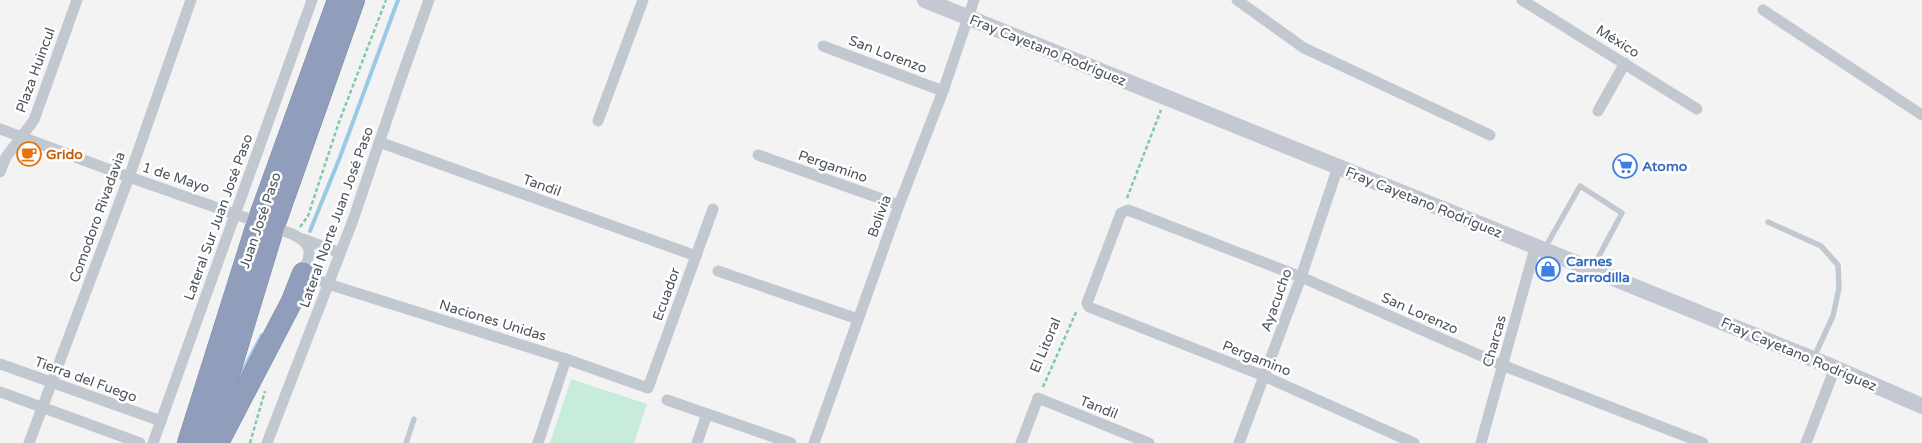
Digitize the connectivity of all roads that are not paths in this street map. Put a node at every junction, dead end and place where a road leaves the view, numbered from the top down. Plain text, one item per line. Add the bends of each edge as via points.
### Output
1 (77, 0) edge
2 (191, 0) edge
3 (312, 0) edge
4 (338, 0) edge
5 (354, 0) edge
6 (364, 0) edge
7 (430, 0) edge
8 (643, 0) edge
9 (925, 0) edge
10 (974, 0) edge
11 (1238, 0) edge
12 (1522, 0) edge
13 (1763, 10) dead end
14 (969, 17) junction
15 (823, 46) dead end
16 (1625, 63) junction
17 (326, 75) junction
18 (943, 91) junction
19 (1697, 109) dead end
20 (1598, 111) dead end
21 (1922, 116) edge
22 (598, 121) dead end
23 (0, 128) edge
24 (1490, 135) dead end
25 (21, 137) junction
26 (379, 142) junction
27 (758, 155) dead end
28 (1338, 167) junction
29 (0, 172) edge
30 (129, 177) junction
31 (900, 205) junction
32 (713, 209) dead end
33 (236, 213) junction
34 (1768, 222) dead end
35 (275, 227) junction
36 (303, 239) junction
37 (1540, 249) junction
38 (340, 253) junction
39 (696, 256) junction
40 (1592, 269) junction
41 (718, 271) dead end
42 (303, 273) junction
43 (1301, 277) junction
44 (328, 284) junction
45 (1087, 305) joint
46 (858, 320) junction
47 (566, 359) junction
48 (1813, 359) junction
49 (0, 364) edge
50 (1502, 365) junction
51 (1835, 368) junction
52 (1264, 376) junction
53 (51, 382) junction
54 (648, 388) joint
55 (0, 392) edge
56 (667, 400) dead end
57 (1922, 406) edge
58 (42, 407) junction
59 (707, 414) junction
60 (414, 419) dead end
61 (161, 422) junction
62 (29, 443) edge
63 (140, 443) edge
64 (153, 443) edge
65 (188, 443) edge
66 (208, 443) edge
67 (218, 443) edge
68 (267, 443) edge
69 (406, 443) edge
70 (538, 443) edge
71 (696, 443) edge
72 (791, 443) edge
73 (814, 443) edge
74 (1021, 443) edge
75 (1149, 443) edge
76 (1239, 443) edge
77 (1414, 443) edge
78 (1481, 443) edge
79 (1703, 443) edge
80 (1806, 443) edge

1 - 25 street, Plaza Huincul via 34,120
2 - 30 street, Comodoro Rivadavia
3 - 33 street, Lateral Sur Juan José Paso
4 - 35 highway, Juan José Paso
5 - 17 highway, Juan José Paso
6 - 17 highway
7 - 26 street, Lateral Norte Juan José Paso
8 - 22 street
9 - 14 street, Fray Cayetano Rodríguez
10 - 14 street, Bolivia
11 - 24 street via 1304,48
12 - 16 street, México
13 - 21 street
14 - 18 street, Bolivia
14 - 28 street, Fray Cayetano Rodríguez
15 - 18 street, San Lorenzo
16 - 19 street, México
16 - 20 street
17 - 35 highway, Juan José Paso
18 - 31 street, Bolivia
23 - 25 street, 1 de Mayo
25 - 29 street, Plaza Huincul via 6,157
25 - 30 street, 1 de Mayo
26 - 38 street, Lateral Norte Juan José Paso
26 - 39 street, Tandil
27 - 31 street, Pergamino
28 - 37 street, Fray Cayetano Rodríguez
28 - 43 street, Ayacucho
30 - 33 street, 1 de Mayo
30 - 53 street, Comodoro Rivadavia
31 - 46 street, Bolivia
32 - 39 street, Ecuador
33 - 35 street, 1 de Mayo
33 - 61 street, Lateral Sur Juan José Paso
34 - 48 lane via 1821,246 1838,264 1833,316
35 - 36 street, 1 de Mayo
35 - 65 highway, Juan José Paso
35 - 66 highway, Juan José Paso
36 - 38 street, 1 de Mayo
36 - 42 street via 310,251
37 - 40 street, Fray Cayetano Rodríguez
37 - 40 lane via 1580,186 1622,213
37 - 50 street, Charcas
38 - 44 street, Lateral Norte Juan José Paso
39 - 54 street, Ecuador
40 - 48 street, Fray Cayetano Rodríguez
41 - 46 street
42 - 44 street, Naciones Unidas
42 - 67 highway via 292,301
43 - 45 street, San Lorenzo via 1128,210 1123,211
43 - 50 street, San Lorenzo
43 - 52 street, Ayacucho
44 - 47 street, Naciones Unidas
44 - 68 street, Lateral Norte Juan José Paso
45 - 52 street, Pergamino
46 - 73 street, Bolivia
47 - 54 street, Naciones Unidas
47 - 70 street
48 - 51 street, Fray Cayetano Rodríguez
49 - 53 street, Tierra del Fuego
50 - 78 street, Charcas
50 - 79 street, San Lorenzo
51 - 57 street, Fray Cayetano Rodríguez
51 - 80 street
52 - 76 street, Ayacucho
52 - 77 street, Pergamino
53 - 58 street, Comodoro Rivadavia
53 - 61 street, Tierra del Fuego
55 - 58 street
56 - 59 street
58 - 62 street, Comodoro Rivadavia
58 - 63 street
59 - 71 street
59 - 72 street
60 - 69 lane
61 - 64 street, Lateral Sur Juan José Paso
74 - 75 street, Tandil via 1038,398

